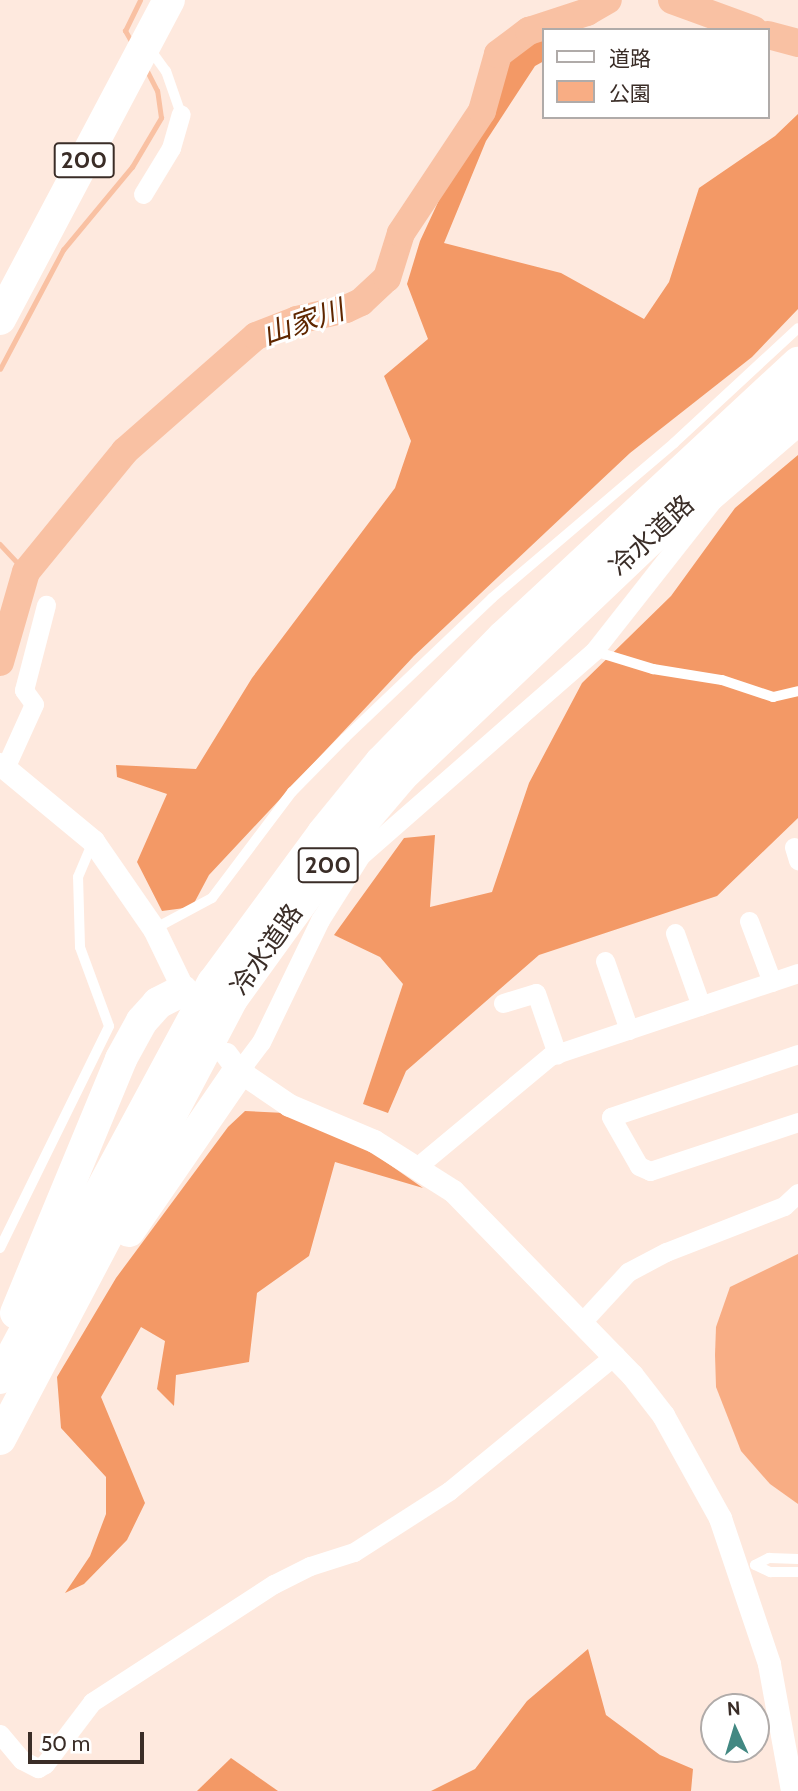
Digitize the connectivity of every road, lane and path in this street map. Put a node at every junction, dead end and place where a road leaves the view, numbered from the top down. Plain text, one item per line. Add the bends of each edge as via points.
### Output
1 (169, 0) edge
2 (146, 45) junction
3 (181, 114) joint
4 (143, 194) dead end
5 (0, 319) edge
6 (798, 328) edge
7 (798, 363) edge
8 (798, 399) edge
9 (798, 427) edge
10 (46, 605) dead end
11 (594, 652) junction
12 (798, 691) edge
13 (2, 766) edge
14 (93, 841) junction
15 (748, 921) dead end
16 (154, 929) junction
17 (675, 933) dead end
18 (605, 961) dead end
19 (798, 973) edge
20 (772, 982) junction
21 (185, 995) joint
22 (503, 1003) dead end
23 (701, 1006) junction
24 (629, 1030) junction
25 (557, 1054) junction
26 (798, 1054) edge
27 (233, 1062) junction
28 (798, 1122) edge
29 (418, 1166) junction
30 (798, 1193) edge
31 (0, 1248) edge
32 (582, 1322) junction
33 (0, 1349) edge
34 (615, 1355) junction
35 (0, 1378) edge
36 (18, 1404) junction
37 (0, 1439) edge
38 (798, 1559) edge
39 (745, 1564) junction
40 (798, 1572) edge
41 (0, 1734) edge
42 (792, 1791) edge

1 - 2 highway, 200
2 - 3 lane via 166,71
2 - 5 highway, 200
3 - 4 street via 171,148
6 - 16 lane via 674,443 492,598 345,738 292,792 212,898
7 - 35 highway, 冷水道路 / 200 via 503,637 381,762 323,833 212,983
8 - 36 highway, 冷水道路 / 200 via 477,702 402,776 341,848 232,999
9 - 11 street via 713,500
10 - 13 street via 24,690 34,704
11 - 12 lane via 653,669 722,680 773,697
11 - 27 street via 360,855 320,920 261,1041
13 - 14 street
14 - 16 street
14 - 31 lane via 78,877 80,947 109,1026
15 - 20 street
16 - 21 street
17 - 23 street
18 - 24 street
19 - 20 street
20 - 23 street
21 - 33 highway via 158,1003 121,1059
22 - 25 street via 536,993
23 - 24 street
24 - 25 street
25 - 29 street
26 - 28 street via 611,1117 639,1167 650,1171
27 - 29 street via 289,1105 374,1141
27 - 36 highway
29 - 32 street via 488,1224
30 - 32 street via 784,1206 666,1252 628,1272
32 - 34 street
34 - 39 street via 663,1415
34 - 41 street via 449,1491 354,1552 274,1584 92,1702 45,1764 38,1768 22,1760
36 - 37 highway, 冷水道路 / 200
38 - 39 lane via 769,1558
39 - 40 lane via 770,1572
39 - 42 street

